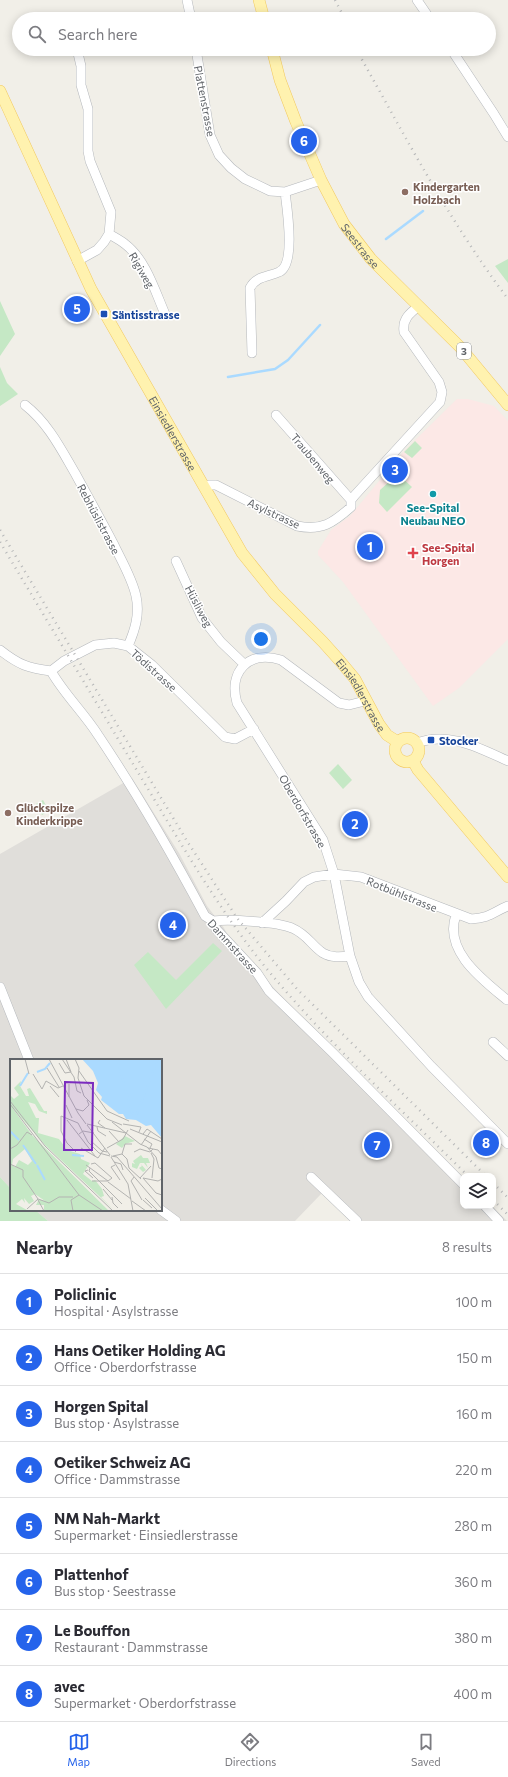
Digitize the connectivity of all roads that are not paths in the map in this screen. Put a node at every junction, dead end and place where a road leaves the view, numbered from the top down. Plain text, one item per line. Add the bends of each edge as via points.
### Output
1 (188, 0) edge
2 (259, 0) edge
3 (417, 0) edge
4 (190, 12) edge
5 (262, 12) edge
6 (425, 12) edge
7 (79, 56) edge
8 (197, 56) edge
9 (274, 56) edge
10 (455, 56) edge
11 (0, 91) edge
12 (508, 138) edge
13 (321, 180) junction
14 (285, 192) junction
15 (109, 234) junction
16 (77, 261) junction
17 (419, 306) junction
18 (165, 314) dead end
19 (252, 353) dead end
20 (25, 405) dead end
21 (508, 405) edge
22 (276, 415) dead end
23 (204, 487) junction
24 (351, 500) junction
25 (176, 561) dead end
26 (128, 646) junction
27 (0, 650) edge
28 (244, 664) junction
29 (51, 671) junction
30 (365, 701) junction
31 (254, 729) junction
32 (398, 742) junction
33 (417, 742) junction
34 (413, 761) junction
35 (508, 761) edge
36 (334, 874) junction
37 (508, 877) edge
38 (508, 906) edge
39 (456, 915) junction
40 (213, 920) junction
41 (258, 923) junction
42 (350, 956) junction
43 (0, 987) edge
44 (507, 1000) edge
45 (493, 1042) dead end
46 (508, 1056) edge
47 (29, 1059) edge
48 (508, 1144) edge
49 (311, 1177) dead end
50 (460, 1181) edge
51 (488, 1209) edge
52 (162, 1211) edge
53 (176, 1221) edge
54 (357, 1221) edge
55 (499, 1221) edge

1 - 4 street
2 - 5 main road
3 - 6 street
7 - 15 street via 81,85 88,109 88,152 111,212
8 - 14 street, Plattenstrasse via 210,135 219,155 245,179 270,191
9 - 13 main road, Seestrasse / 3 via 292,112
10 - 12 street
11 - 16 main road, Einsiedlerstrasse
13 - 14 street, Plattenstrasse
13 - 17 main road, Seestrasse / 3 via 353,237 371,259
14 - 19 street via 289,228 286,264 282,270 255,281 250,288
15 - 16 street via 97,250
15 - 18 street, Rigiweg via 133,251 146,272
16 - 23 main road, Einsiedlerstrasse via 104,314
17 - 21 main road, Seestrasse / 3 via 460,346
17 - 24 street, Asylstrasse via 406,318 404,332 439,382 442,398 438,406
20 - 26 street, Rebhüslistrasse via 34,412 57,441 132,582 138,613
22 - 24 street, Traubenweg
23 - 24 street, Asylstrasse via 209,484 216,485 297,526 307,528 330,524 351,507
23 - 30 main road, Einsiedlerstrasse via 242,553 275,594 355,679
25 - 28 street, Hüsliweg via 202,618 221,642
26 - 29 street, Tödistrasse via 114,643 95,645
26 - 31 street, Tödistrasse via 152,665 225,737 235,739
27 - 29 street via 28,667
28 - 30 street via 262,656 281,660 338,703 349,705
28 - 31 street, Oberdorfstrasse via 238,673 234,694
29 - 40 street, Dammstrasse via 98,734 168,848 205,916
30 - 32 main road, Einsiedlerstrasse via 384,732
31 - 36 street, Oberdorfstrasse via 323,840
32 - 33 main road via 410,738
32 - 34 main road via 395,753 399,760
33 - 34 main road via 419,753
33 - 35 street via 455,739
34 - 37 main road
36 - 39 street, Rotbühlstrasse via 361,877
36 - 41 street, Rotbühlstrasse via 314,877 304,882 286,901
36 - 42 street, Oberdorfstrasse
38 - 39 street, Rotbühlstrasse via 481,919
39 - 44 street via 453,932 460,953 468,964
40 - 41 street
40 - 50 street, Dammstrasse via 216,930 258,973 269,991
41 - 42 street via 290,927 304,934 323,953 335,957
42 - 48 street, Oberdorfstrasse via 359,982 368,997
43 - 47 street
45 - 46 street
49 - 54 street
51 - 55 street
52 - 53 street

